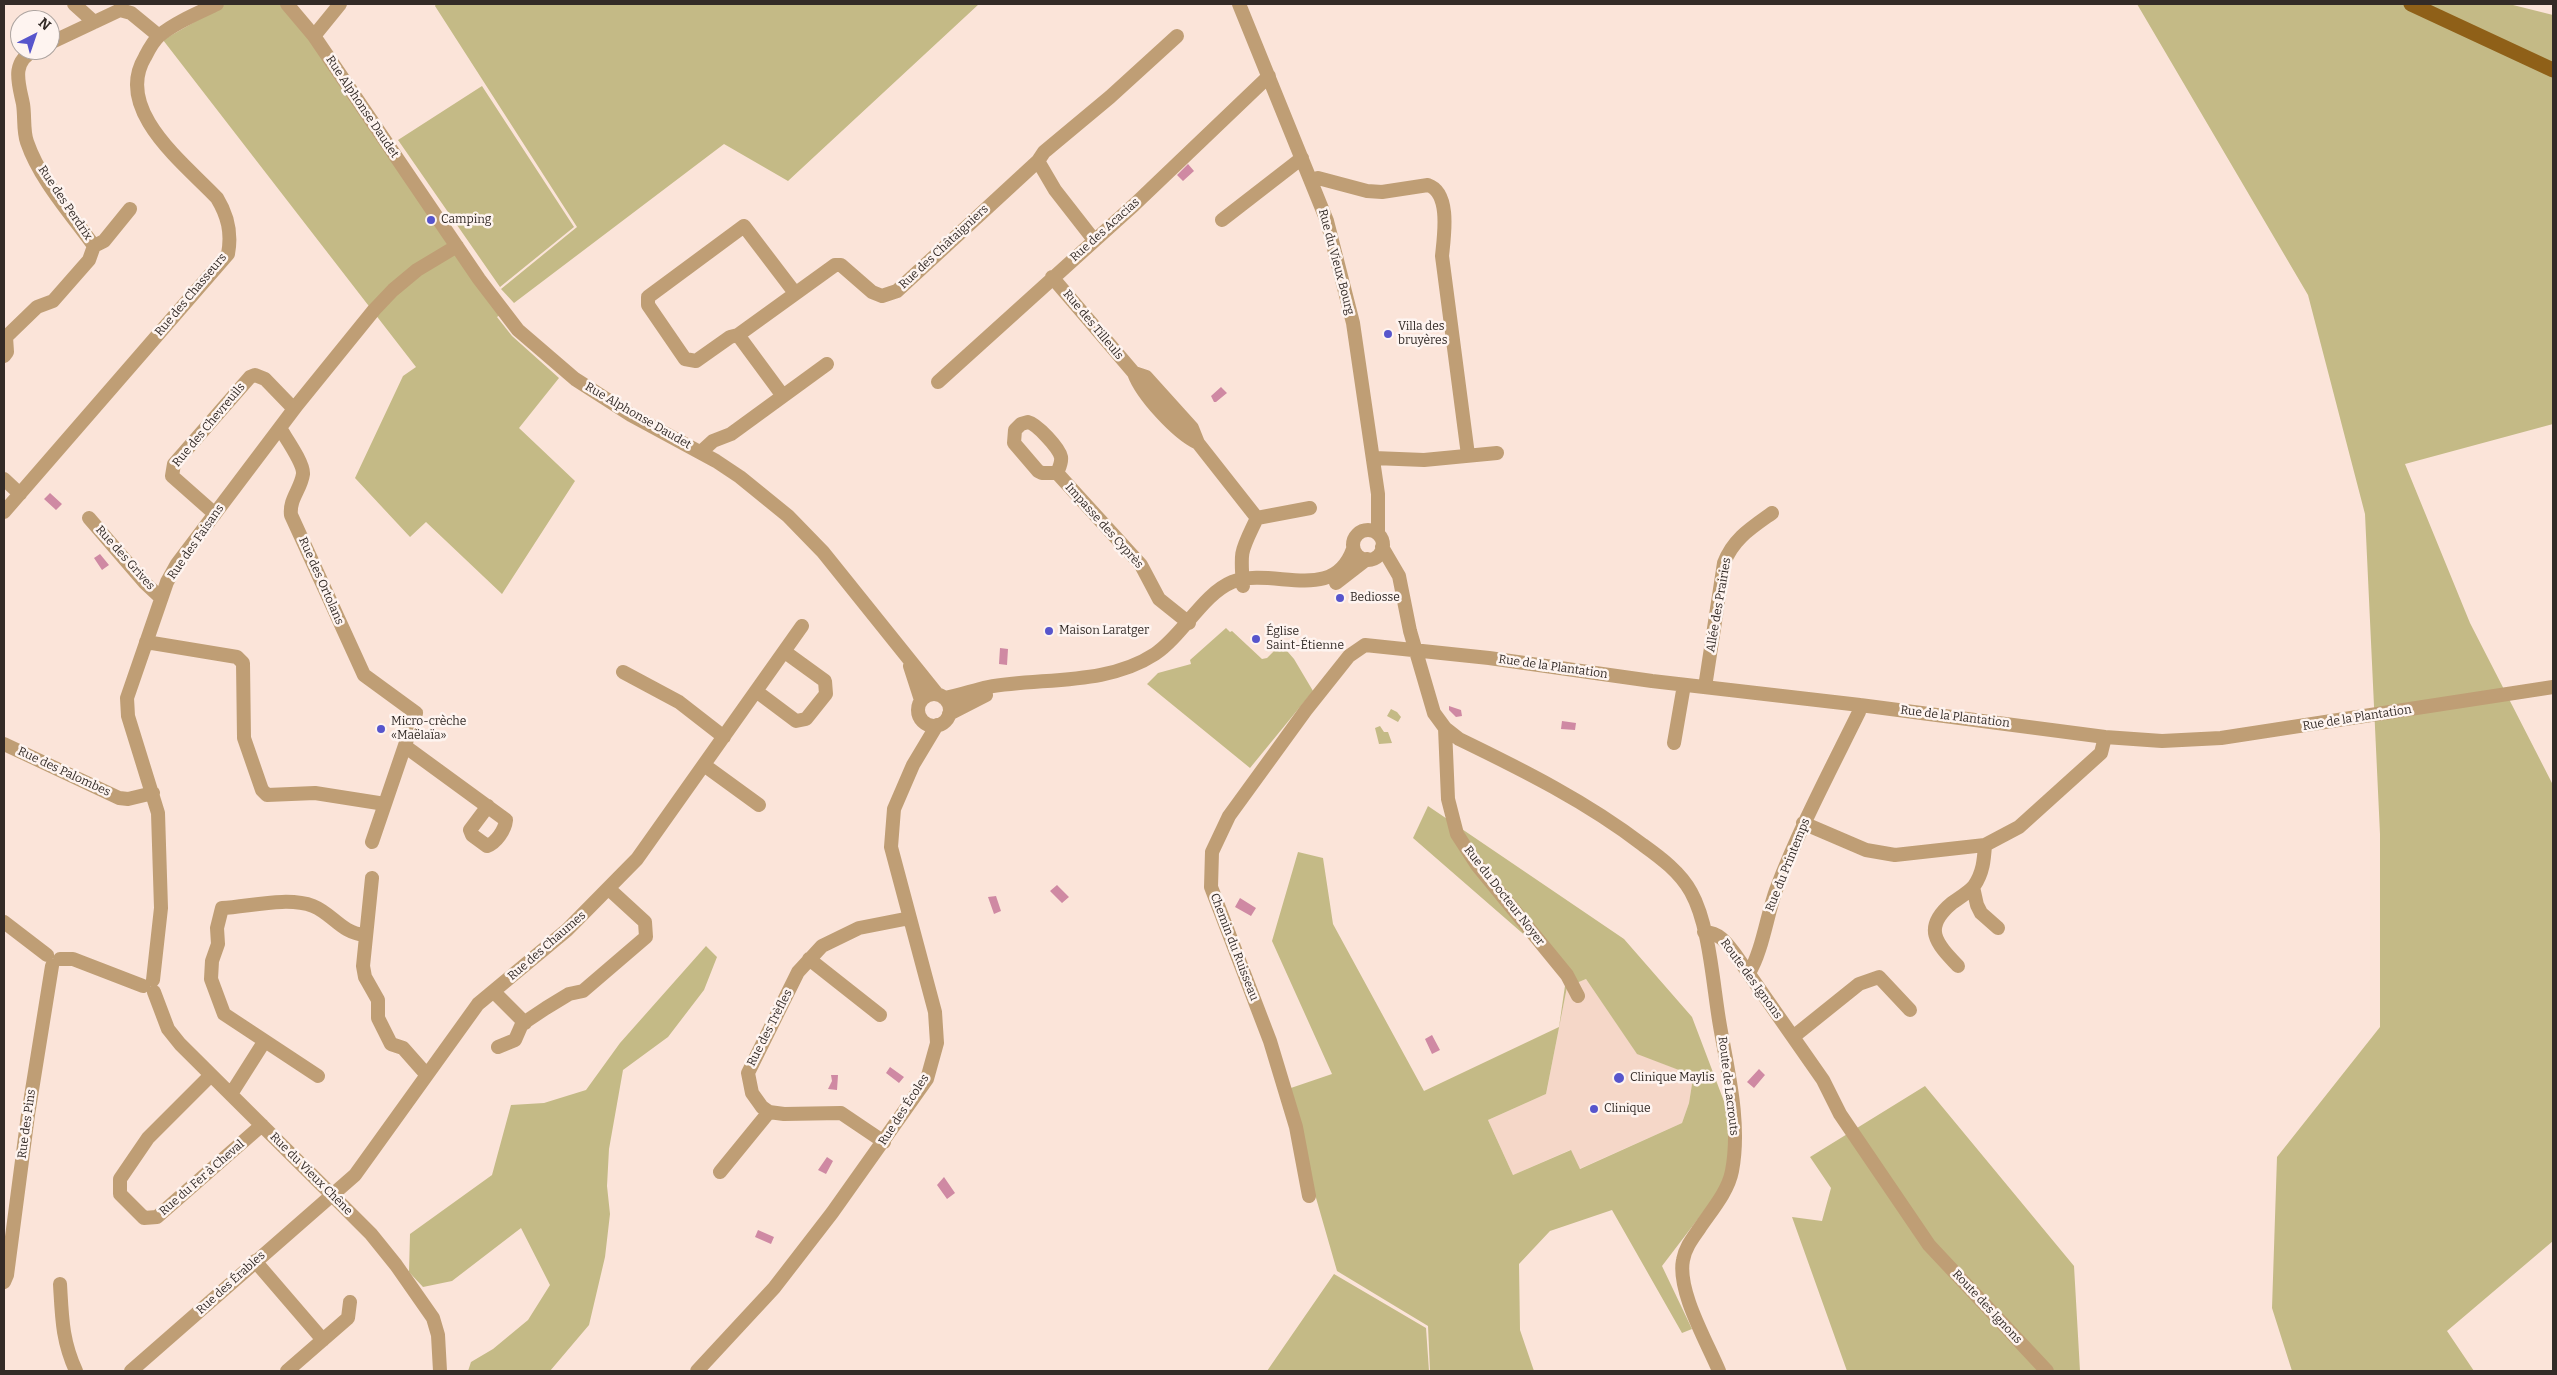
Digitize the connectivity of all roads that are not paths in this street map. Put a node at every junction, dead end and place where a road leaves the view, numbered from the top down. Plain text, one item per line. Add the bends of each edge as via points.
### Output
1 (74, 4) edge
2 (216, 4) edge
3 (287, 4) edge
4 (340, 4) edge
5 (1240, 4) edge
6 (2411, 4) edge
7 (94, 22) junction
8 (159, 36) junction
9 (314, 36) junction
10 (1177, 36) dead end
11 (60, 38) edge
12 (23, 60) edge
13 (2553, 70) edge
14 (1269, 76) junction
15 (1302, 158) junction
16 (1038, 161) junction
17 (1311, 180) junction
18 (130, 209) dead end
19 (1222, 220) dead end
20 (1094, 240) junction
21 (94, 246) junction
22 (457, 246) junction
23 (1052, 277) junction
24 (795, 293) junction
25 (738, 335) junction
26 (4, 356) edge
27 (827, 364) dead end
28 (938, 382) dead end
29 (783, 396) junction
30 (294, 410) junction
31 (280, 428) junction
32 (701, 452) junction
33 (1497, 453) dead end
34 (1468, 456) junction
35 (1374, 458) junction
36 (1058, 473) dead end
37 (4, 479) edge
38 (20, 494) junction
39 (1310, 508) dead end
40 (4, 512) edge
41 (1772, 512) dead end
42 (215, 514) junction
43 (89, 518) dead end
44 (1257, 518) junction
45 (1373, 546) junction
46 (1353, 549) junction
47 (1243, 583) junction
48 (161, 598) junction
49 (1193, 618) junction
50 (802, 626) dead end
51 (146, 642) junction
52 (1417, 651) junction
53 (784, 652) junction
54 (908, 658) junction
55 (623, 672) dead end
56 (1008, 684) junction
57 (1684, 685) junction
58 (1705, 687) junction
59 (2553, 687) edge
60 (756, 691) junction
61 (940, 696) junction
62 (921, 700) junction
63 (1860, 705) junction
64 (949, 714) junction
65 (923, 721) junction
66 (936, 726) junction
67 (1445, 728) junction
68 (724, 737) junction
69 (2106, 737) junction
70 (4, 744) edge
71 (1674, 744) dead end
72 (406, 747) junction
73 (704, 765) junction
74 (913, 766) junction
75 (153, 793) junction
76 (385, 804) junction
77 (759, 805) dead end
78 (488, 806) dead end
79 (1803, 823) junction
80 (372, 842) dead end
81 (1985, 845) junction
82 (372, 878) dead end
83 (1973, 886) junction
84 (609, 889) junction
85 (910, 918) junction
86 (4, 922) edge
87 (1998, 928) dead end
88 (1704, 932) junction
89 (365, 935) junction
90 (53, 960) junction
91 (810, 960) junction
92 (1958, 966) dead end
93 (1749, 974) junction
94 (150, 986) junction
95 (494, 992) junction
96 (1578, 996) dead end
97 (1910, 1010) dead end
98 (880, 1014) dead end
99 (524, 1023) junction
100 (1793, 1037) junction
101 (264, 1042) junction
102 (498, 1047) dead end
103 (426, 1074) junction
104 (211, 1075) junction
105 (318, 1076) dead end
106 (231, 1094) junction
107 (769, 1112) junction
108 (262, 1125) junction
109 (884, 1142) junction
110 (720, 1172) dead end
111 (332, 1195) junction
112 (1309, 1196) dead end
113 (255, 1261) junction
114 (4, 1282) edge
115 (60, 1284) dead end
116 (350, 1302) dead end
117 (323, 1340) junction
118 (76, 1371) edge
119 (131, 1371) edge
120 (287, 1371) edge
121 (440, 1371) edge
122 (697, 1371) edge
123 (1719, 1371) edge
124 (2047, 1371) edge

1 - 7 street
2 - 8 street, Rue des Chasseurs
3 - 9 street, Rue Alphonse Daudet
4 - 9 street
5 - 14 street, Rue du Vieux Bourg
6 - 13 main road
7 - 8 street via 120,10 131,13
7 - 11 street
8 - 38 street, Rue des Chasseurs via 138,72 139,99 154,132 223,208 230,232 228,254
9 - 22 street, Rue Alphonse Daudet
10 - 16 street via 1044,152
12 - 21 street, Rue des Perdrix via 16,78 27,141 41,170
14 - 15 street, Rue du Vieux Bourg
14 - 20 street, Rue des Acacias
15 - 17 street, Rue du Vieux Bourg
15 - 19 street
16 - 20 street via 1055,190
16 - 24 street, Rue des Châtaigniers via 898,291 882,296 872,292 841,265 835,265
17 - 34 street via 1318,178 1382,192 1428,185 1441,195 1445,234 1442,256
17 - 35 street, Rue du Vieux Bourg via 1327,221 1353,323
18 - 21 street via 104,241
20 - 23 street, Rue des Acacias
21 - 26 street, Rue des Perdrix via 89,260 53,301 37,307 6,337 7,352
22 - 30 street, Rue des Faisans via 417,270 393,290
22 - 32 street, Rue Alphonse Daudet via 508,318 531,342 603,398
23 - 28 street, Rue des Acacias
23 - 44 street, Rue des Tilleuls via 1134,373 1146,377 1192,428 1198,443
24 - 25 street, Rue des Châtaigniers
24 - 25 street, Rue des Châtaigniers via 744,226 648,297 648,305 686,359 696,361 730,337
25 - 29 street
27 - 29 street
29 - 32 street
30 - 31 street, Rue des Faisans
30 - 42 street, Rue des Chevreuils via 260,375 250,377 174,464 172,476 176,481
31 - 42 street, Rue des Faisans
31 - 72 street, Rue des Ortolans via 302,466 303,474 290,505 291,515 364,675 416,713
32 - 54 street, Rue Alphonse Daudet via 746,482 804,532 851,585
33 - 34 street
34 - 35 street via 1424,460
35 - 45 street, Rue du Vieux Bourg via 1378,494
36 - 49 street, Impasse des Cyprès via 1141,565 1159,599
37 - 38 street
38 - 40 street, Rue des Chasseurs
39 - 44 street
41 - 58 street, Allée des Prairies via 1737,539 1724,563
42 - 48 street, Rue des Faisans via 177,564
43 - 48 street, Rue des Grives
44 - 47 street via 1240,553
45 - 46 street via 1359,557
45 - 46 street via 1355,537
45 - 47 street via 1335,583 1320,589
45 - 52 street via 1399,576
46 - 47 street via 1343,567 1320,580 1268,577
47 - 49 street via 1221,588
48 - 51 street, Rue des Faisans
49 - 56 street via 1164,648 1124,668 1067,680
50 - 53 street, Rue des Chaumes
51 - 75 street, Rue des Faisans via 127,698 128,716
51 - 76 street via 236,657 243,663 244,738 262,790 267,795 315,793
52 - 57 street, Rue de la Plantation
52 - 67 street, Route des Ignons via 1434,713
52 - 112 street, Chemin du Ruisseau via 1365,645 1349,656 1229,816 1212,852 1211,887 1270,1041 1296,1127
53 - 60 street, Rue des Chaumes
53 - 60 street via 824,682 826,694 806,719 796,720
54 - 61 street, Rue Alphonse Daudet
54 - 62 street, Rue Alphonse Daudet
55 - 68 street via 679,702
56 - 61 street
56 - 64 street
57 - 58 street, Rue de la Plantation
57 - 71 street
58 - 63 street, Rue de la Plantation
59 - 69 street, Rue de la Plantation via 2221,738 2162,741
60 - 68 street, Rue des Chaumes
61 - 62 street via 928,695
61 - 64 street via 949,707
62 - 65 street via 918,713
63 - 69 street, Rue de la Plantation
63 - 79 street, Rue du Printemps
64 - 66 street
65 - 66 street
65 - 74 street, Rue des Écoles
66 - 74 street, Rue des Écoles
67 - 88 street, Route des Ignons via 1459,739 1587,806 1662,858 1690,892
67 - 96 street, Rue du Docteur Noyer via 1448,799 1457,834 1567,975
68 - 73 street, Rue des Chaumes
69 - 81 street via 2101,753 2086,767 2019,826
70 - 75 street, Rue des Palombes via 119,798
72 - 76 street
72 - 78 street
73 - 77 street
73 - 84 street, Rue des Chaumes via 637,859
74 - 85 street, Rue des Écoles via 894,809 891,847
75 - 94 street, Rue des Faisans via 158,813 160,908
76 - 80 street
79 - 81 street via 1866,850 1895,854
79 - 93 street, Rue du Printemps via 1760,938 1756,962
81 - 83 street via 1983,868
82 - 89 street
83 - 87 street via 1981,913
83 - 92 street via 1945,910 1936,921 1933,933 1939,946
84 - 95 street, Rue des Chaumes via 567,930
84 - 99 street via 646,922 646,938 584,991 569,994
85 - 91 street, Rue des Trèfles via 859,928 822,946
85 - 109 street, Rue des Écoles via 935,1012 937,1042 927,1079
86 - 90 street
88 - 93 street, Route des Ignons via 1723,938
88 - 123 street, Route de Lacrouts via 1736,1149 1732,1174 1724,1193 1688,1244 1682,1278
89 - 101 street via 352,934 307,904 260,903 251,907 222,908 211,980 224,1014
89 - 103 street via 363,966 365,977 378,1000 378,1018 392,1044 403,1048
90 - 94 street via 72,960
90 - 114 street, Rue des Pins
91 - 98 street
91 - 107 street, Rue des Trèfles via 798,972 748,1073 752,1093
93 - 100 street, Route des Ignons
94 - 104 street, Rue du Vieux Chêne via 168,1029
95 - 99 street
95 - 103 street, Rue des Chaumes via 478,1004
97 - 100 street via 1879,977 1859,984
99 - 102 street via 515,1040
100 - 124 street, Route des Ignons via 1823,1080 1854,1135 1929,1245
101 - 105 street
101 - 106 street
103 - 111 street, Rue des Chaumes via 355,1175
104 - 106 street, Rue du Vieux Chêne
104 - 108 street, Rue du Fer à Cheval via 148,1138 120,1179 120,1194 144,1218 157,1217
106 - 108 street, Rue du Vieux Chêne
107 - 109 street via 840,1112
107 - 110 street
108 - 111 street, Rue du Vieux Chêne
109 - 122 street, Rue des Écoles via 774,1288
111 - 113 street, Rue des Érables
111 - 121 street, Rue du Vieux Chêne via 371,1234 433,1318 438,1335
113 - 117 street
113 - 119 street, Rue des Érables
115 - 118 street via 62,1330
116 - 117 street via 348,1318
117 - 120 street

